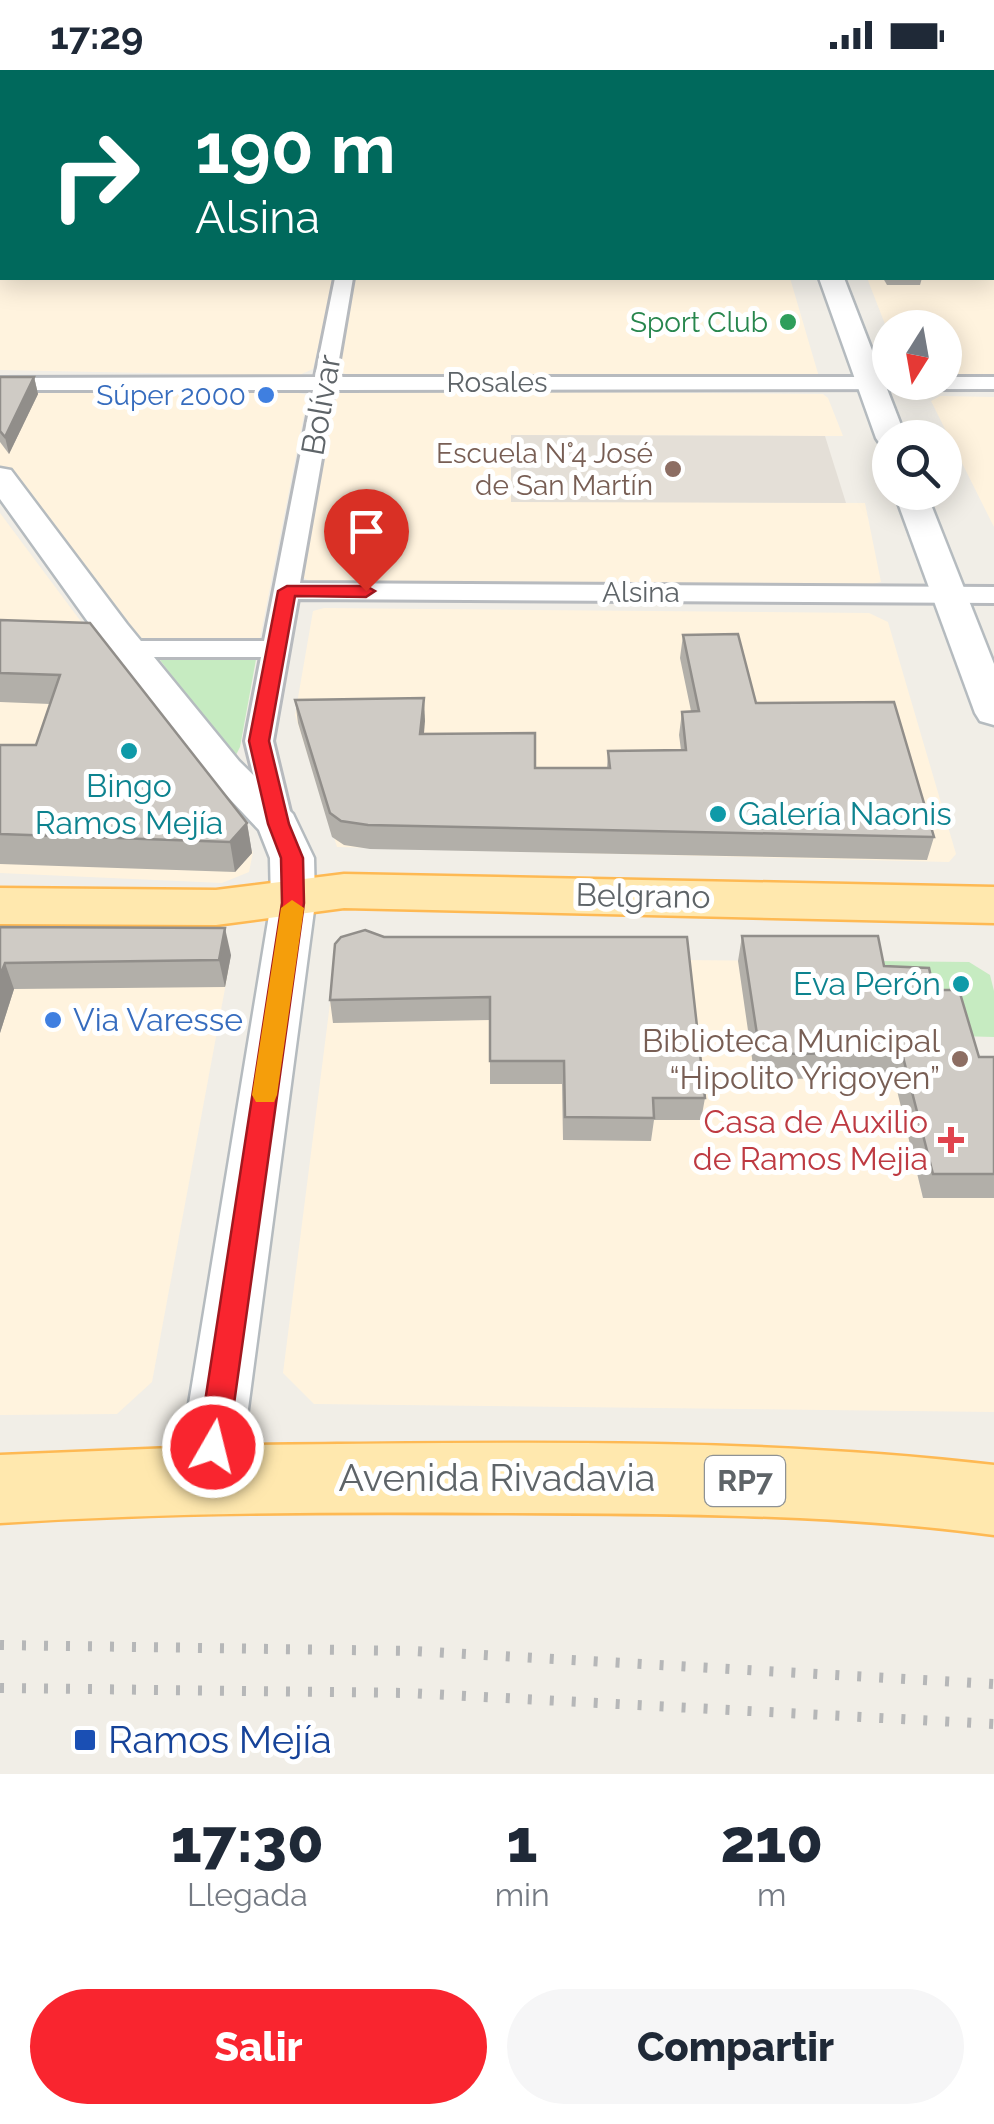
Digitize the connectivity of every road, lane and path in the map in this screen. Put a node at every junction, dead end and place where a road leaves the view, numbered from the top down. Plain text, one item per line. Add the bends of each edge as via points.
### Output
1 (344, 280) edge
2 (832, 280) edge
3 (325, 382) junction
4 (871, 383) junction
5 (994, 383) edge
6 (0, 384) edge
7 (884, 420) edge
8 (0, 477) edge
9 (916, 510) edge
10 (287, 591) junction
11 (947, 595) junction
12 (994, 595) edge
13 (128, 649) junction
14 (275, 649) junction
15 (994, 712) edge
16 (278, 824) junction
17 (293, 903) junction
18 (994, 904) edge
19 (0, 906) edge
20 (208, 1477) junction
21 (0, 1489) edge
22 (994, 1500) edge

1 - 3 street, Bolívar
2 - 4 street
3 - 4 street, Rosales
3 - 6 street, Rosales
3 - 10 street, Bolívar
4 - 5 street, Rosales
4 - 7 street
8 - 13 street
9 - 11 street
10 - 11 street, Alsina
10 - 14 street, Bolívar
11 - 12 street, Alsina
11 - 15 street
13 - 14 street
13 - 16 street
14 - 16 street, Bolívar via 259,741
16 - 17 street, Bolívar via 292,858
17 - 18 main road, Belgrano via 344,891
17 - 19 main road, Belgrano
17 - 20 street, Bolívar
20 - 21 main road, Avenida Rivadavia / RP7
20 - 22 main road, Avenida Rivadavia / RP7 via 708,1479 922,1489

